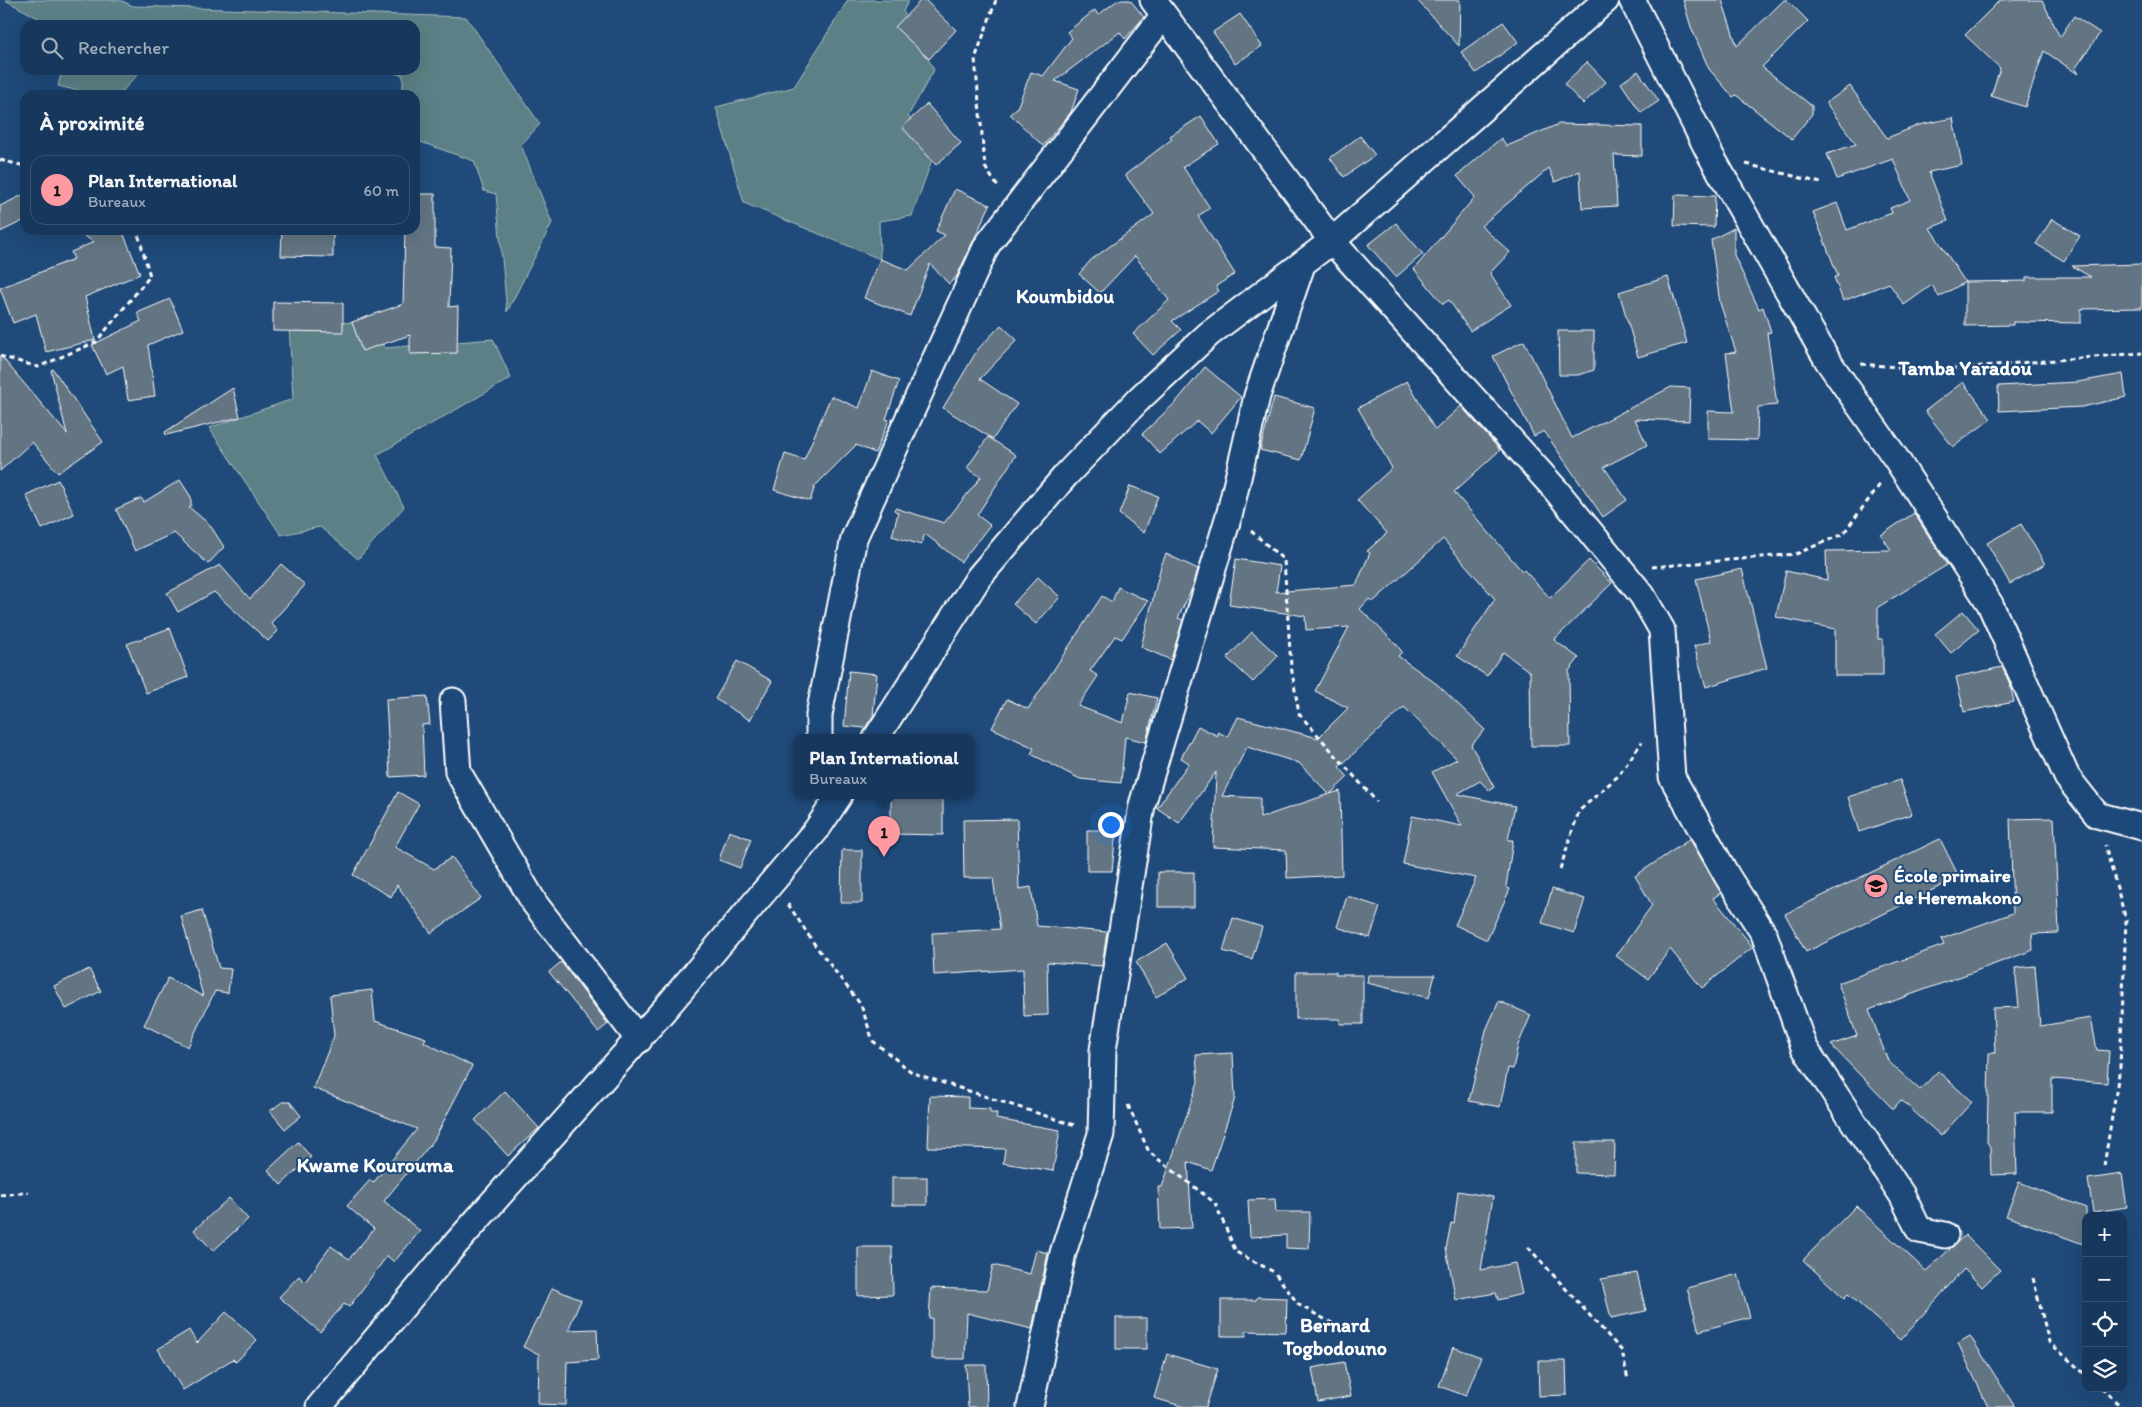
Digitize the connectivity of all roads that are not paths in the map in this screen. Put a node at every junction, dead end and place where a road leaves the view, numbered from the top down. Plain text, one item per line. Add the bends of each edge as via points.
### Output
1 (1606, 0) edge
2 (1632, 0) edge
3 (1158, 8) edge
4 (1332, 241) junction
5 (1302, 265) junction
6 (453, 701) dead end
7 (819, 734) edge
8 (879, 734) edge
9 (818, 799) edge
10 (837, 799) edge
11 (2142, 827) edge
12 (817, 829) junction
13 (639, 1040) junction
14 (1945, 1235) dead end
15 (319, 1407) edge
16 (1030, 1407) edge

1 - 4 street
2 - 11 street via 1711,156 1828,361 1990,604 2067,777 2098,815
3 - 4 street
3 - 7 street via 987,245 854,538 819,715
4 - 5 street
4 - 14 street via 1555,489 1642,595 1662,630 1672,777 1727,876 1764,934 1804,1047 1902,1195 1919,1230
5 - 8 street via 1209,334 1140,398 1066,474 980,577
5 - 16 street via 1257,396 1230,512 1142,805 1103,1050 1101,1134 1063,1253
6 - 13 street via 458,772 535,904
9 - 12 street
10 - 12 street
12 - 13 street
13 - 15 street via 452,1248

